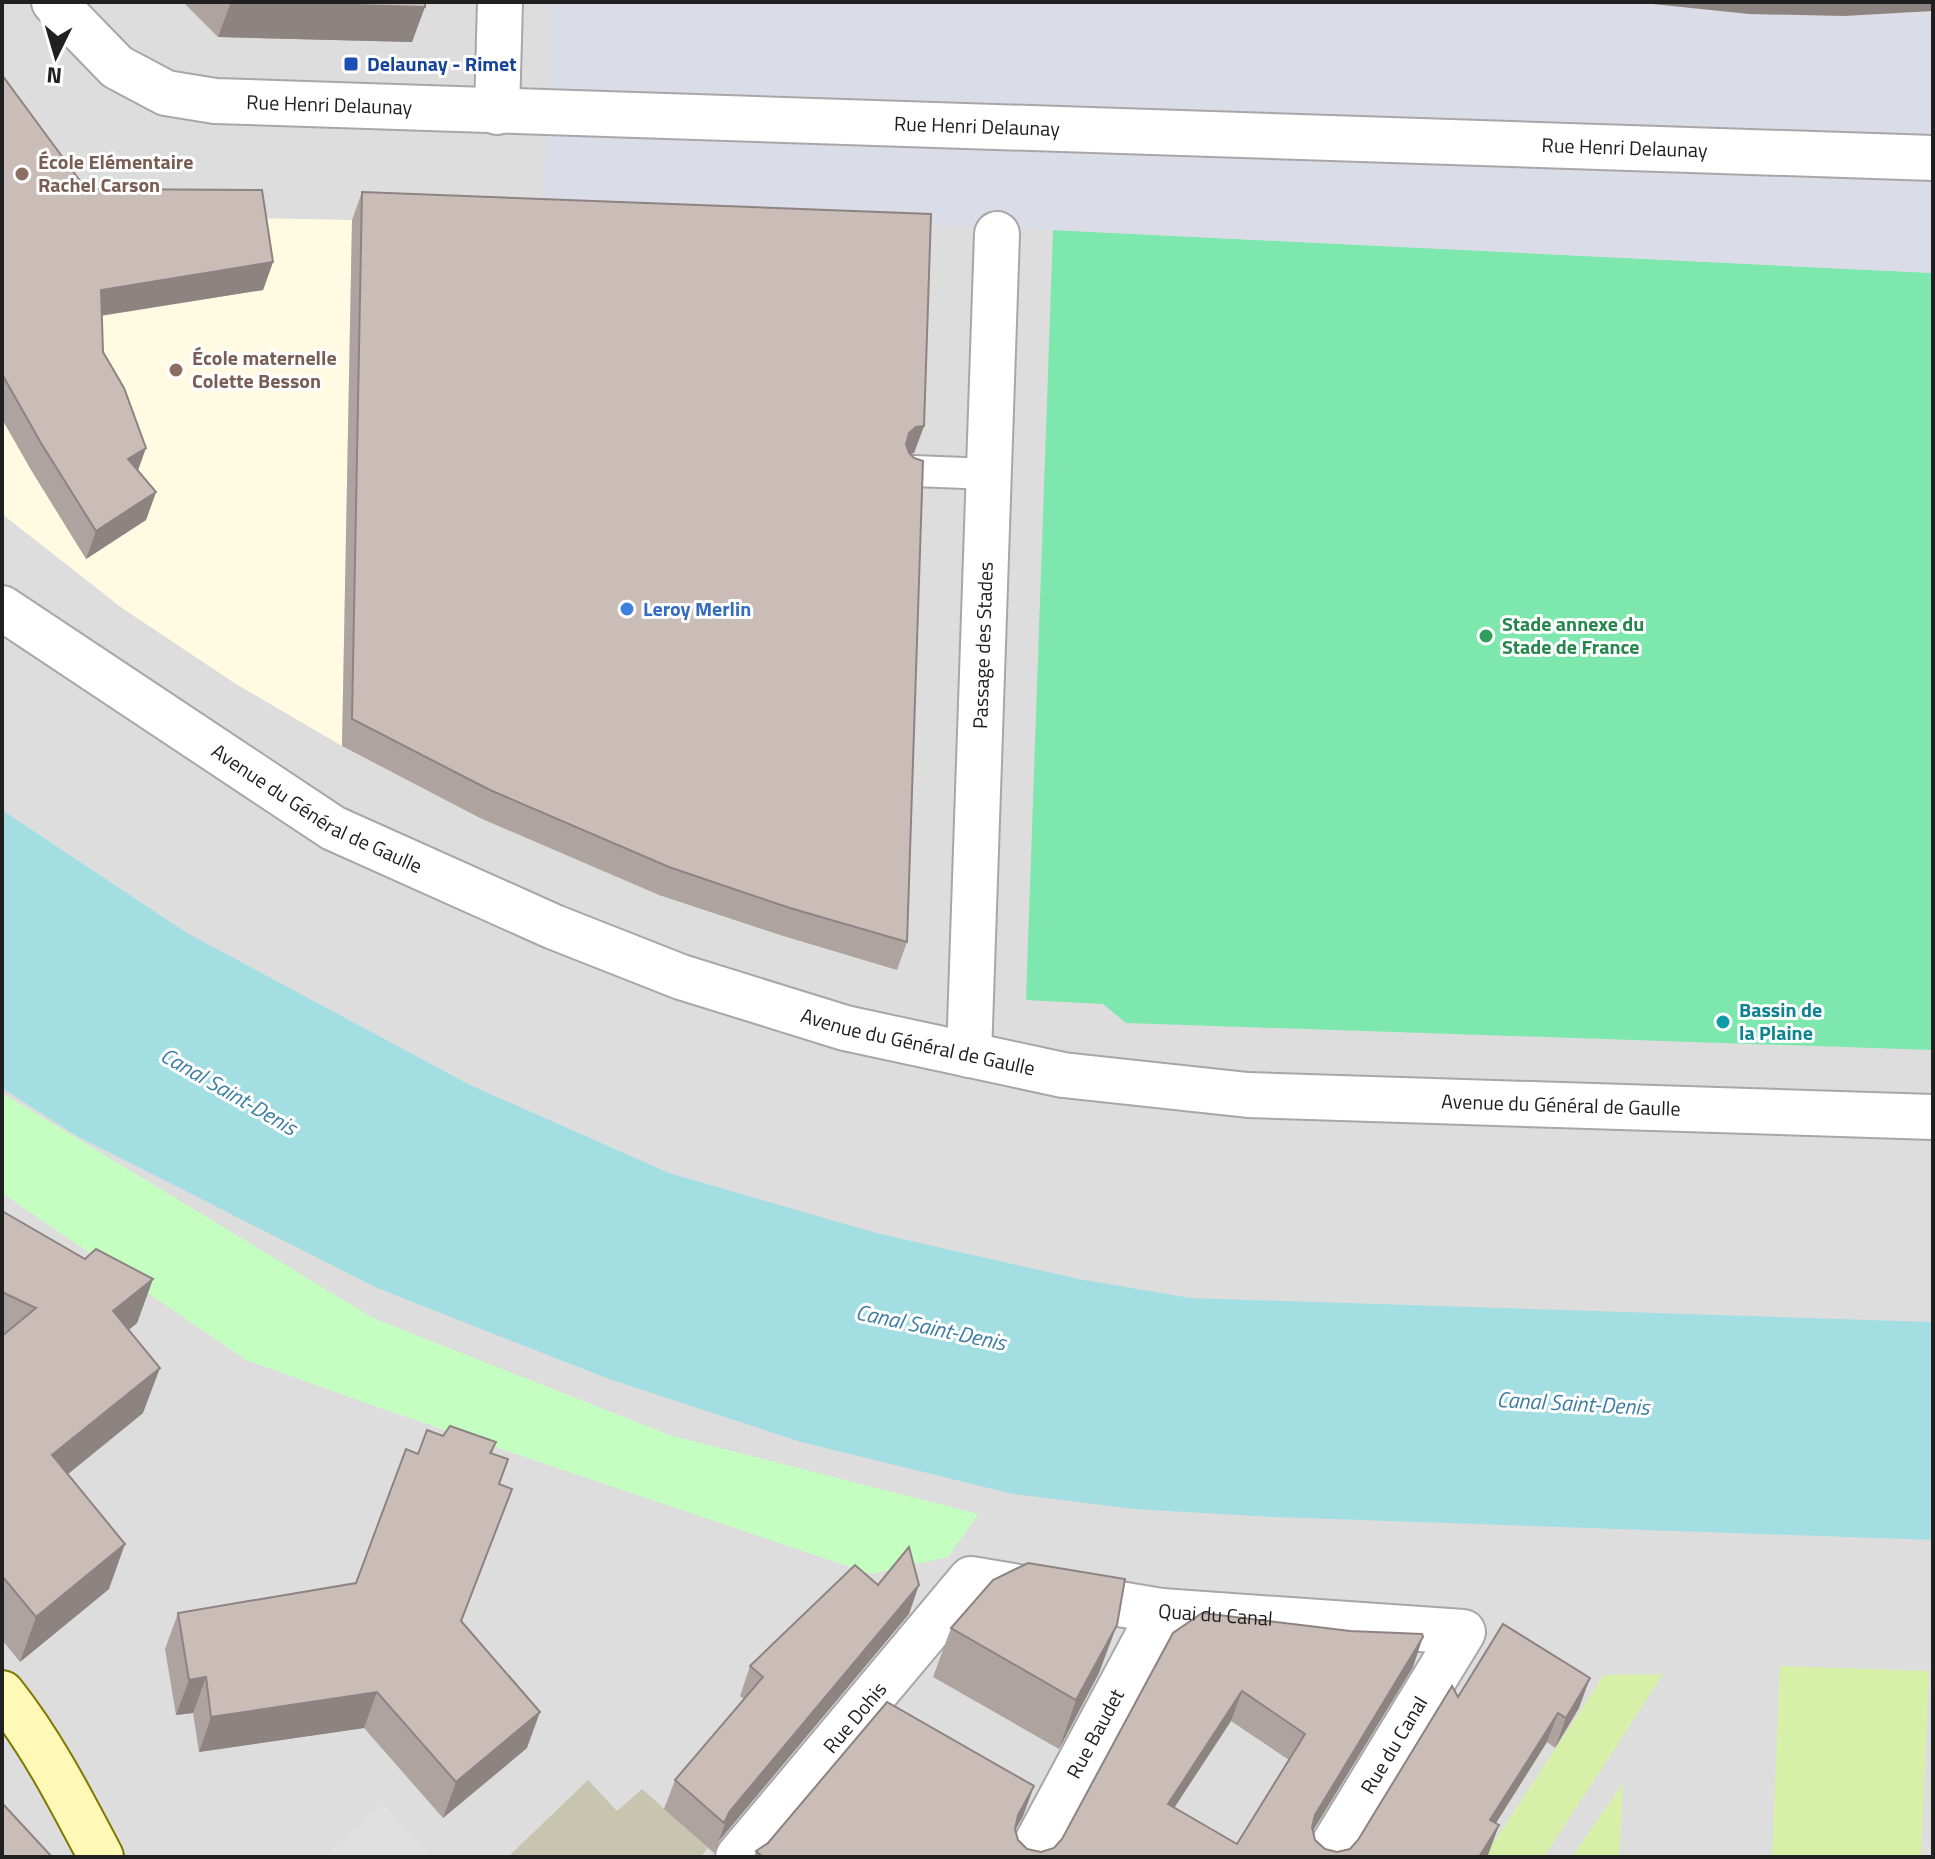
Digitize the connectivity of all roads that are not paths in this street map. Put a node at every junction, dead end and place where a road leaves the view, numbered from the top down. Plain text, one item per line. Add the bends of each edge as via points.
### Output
1 (54, 2) edge
2 (500, 2) edge
3 (497, 112) junction
4 (1933, 158) edge
5 (997, 234) dead end
6 (914, 471) edge
7 (990, 474) junction
8 (2, 608) edge
9 (969, 1055) junction
10 (1933, 1117) edge
11 (971, 1579) joint
12 (1161, 1611) junction
13 (1463, 1632) joint
14 (9, 1718) edge
15 (101, 1857) edge
16 (738, 1857) edge
17 (1029, 1857) edge
18 (1326, 1857) edge

1 - 3 street, Rue Henri Delaunay via 117,67 166,93 215,101
2 - 3 street
3 - 4 street, Rue Henri Delaunay
5 - 7 street, Passage des Stades
6 - 7 lane
7 - 9 street, Passage des Stades
8 - 9 street, Avenue du Général de Gaulle via 333,828 554,927 681,977 845,1028
9 - 10 street, Avenue du Général de Gaulle via 1063,1075 1248,1095
11 - 12 street, Quai du Canal
11 - 16 street, Rue Dohis
12 - 13 street, Quai du Canal
12 - 17 street, Rue Baudet
13 - 18 street, Rue du Canal
14 - 15 main road via 66,1791

